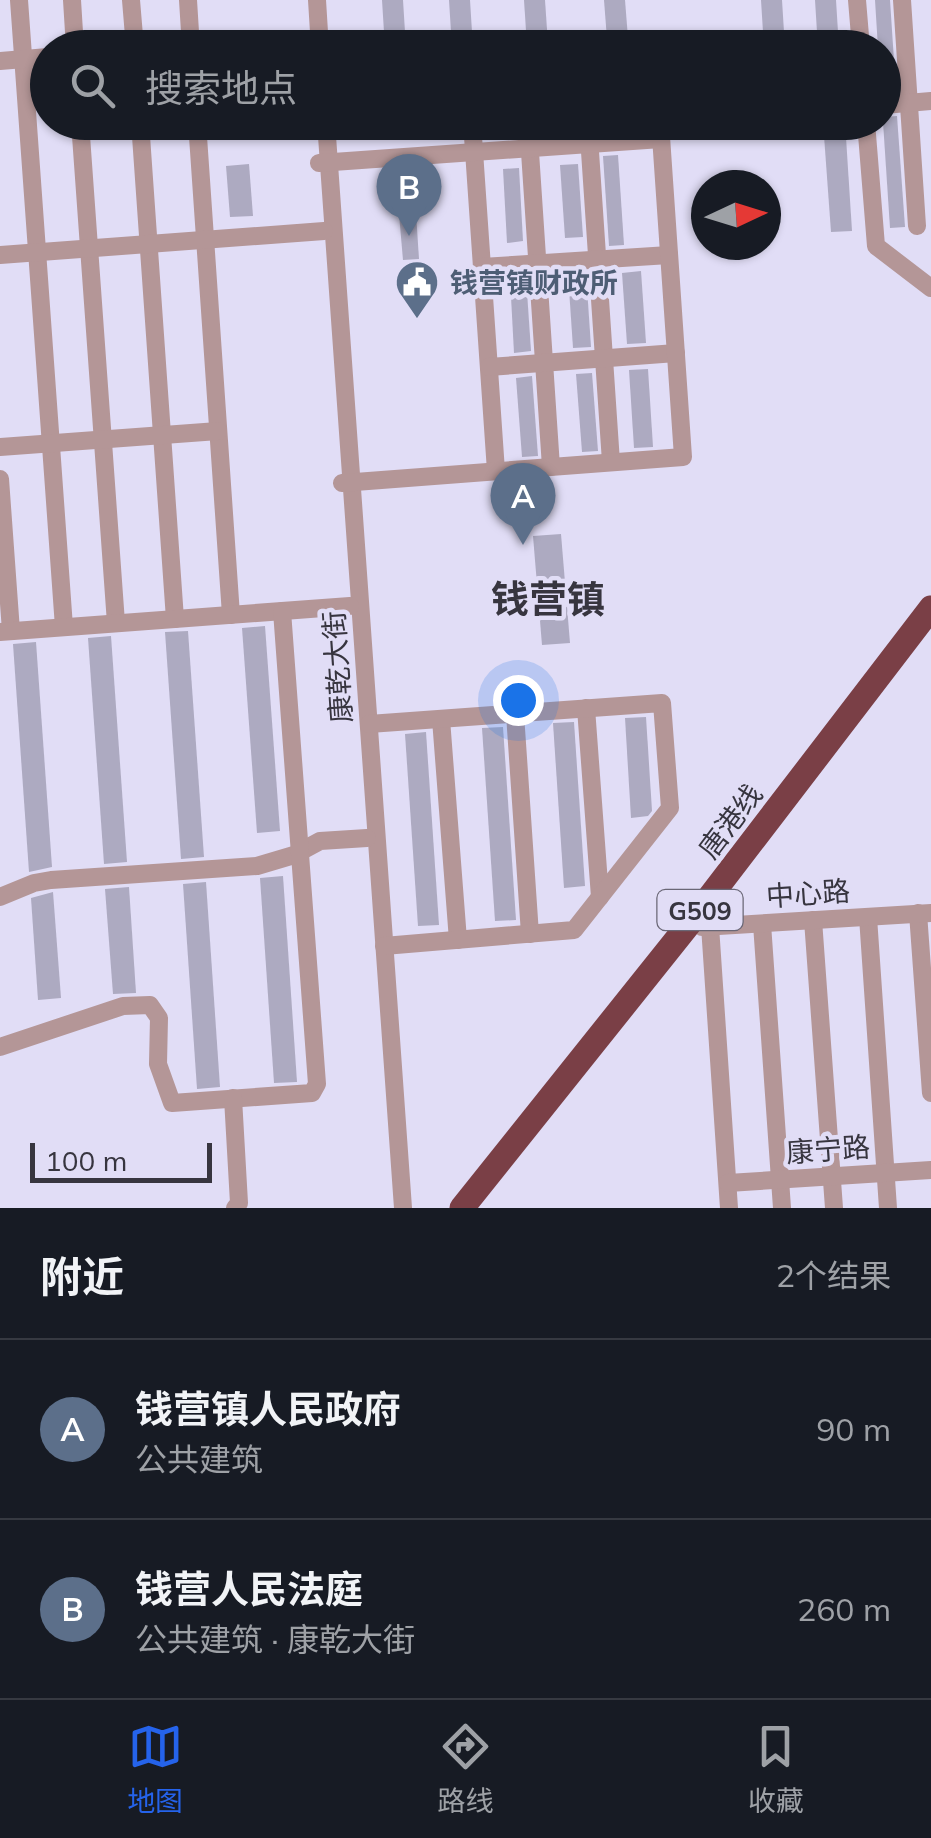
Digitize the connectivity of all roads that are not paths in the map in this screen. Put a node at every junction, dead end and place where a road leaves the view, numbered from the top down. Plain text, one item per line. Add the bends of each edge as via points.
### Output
1 (18, 0) edge
2 (72, 0) edge
3 (131, 0) edge
4 (188, 0) edge
5 (308, 0) edge
6 (317, 0) edge
7 (857, 0) edge
8 (902, 0) edge
9 (74, 30) edge
10 (134, 30) edge
11 (190, 30) edge
12 (310, 30) edge
13 (319, 30) edge
14 (859, 30) edge
15 (30, 58) edge
16 (23, 59) junction
17 (0, 61) edge
18 (931, 101) edge
19 (909, 103) junction
20 (901, 104) edge
21 (81, 140) edge
22 (141, 140) edge
23 (197, 140) edge
24 (320, 140) edge
25 (325, 140) edge
26 (473, 140) edge
27 (529, 140) edge
28 (589, 140) edge
29 (611, 140) edge
30 (662, 140) edge
31 (867, 140) edge
32 (589, 144) junction
33 (529, 148) junction
34 (474, 152) junction
35 (324, 162) junction
36 (917, 226) dead end
37 (324, 231) junction
38 (204, 240) junction
39 (148, 244) junction
40 (89, 248) junction
41 (37, 252) junction
42 (0, 255) edge
43 (669, 255) junction
44 (597, 260) junction
45 (538, 263) junction
46 (482, 267) junction
47 (931, 288) edge
48 (676, 353) junction
49 (604, 359) junction
50 (544, 363) junction
51 (490, 367) junction
52 (218, 430) junction
53 (162, 434) junction
54 (103, 439) junction
55 (51, 443) junction
56 (0, 447) edge
57 (611, 462) junction
58 (552, 467) junction
59 (496, 472) junction
60 (0, 479) edge
61 (346, 483) junction
62 (350, 606) junction
63 (931, 608) edge
64 (282, 610) junction
65 (231, 615) junction
66 (176, 619) junction
67 (116, 624) junction
68 (931, 626) edge
69 (64, 627) junction
70 (6, 632) edge
71 (586, 708) junction
72 (515, 714) junction
73 (441, 719) junction
74 (368, 724) junction
75 (367, 838) junction
76 (300, 851) junction
77 (0, 897) edge
78 (600, 897) junction
79 (924, 913) edge
80 (868, 917) junction
81 (813, 920) junction
82 (762, 924) junction
83 (702, 926) junction
84 (530, 934) junction
85 (458, 940) junction
86 (384, 946) junction
87 (0, 1048) edge
88 (931, 1093) edge
89 (234, 1098) junction
90 (931, 1170) edge
91 (886, 1173) junction
92 (832, 1176) junction
93 (780, 1180) junction
94 (728, 1184) junction
95 (235, 1208) edge
96 (392, 1208) edge
97 (403, 1208) edge
98 (462, 1208) edge
99 (478, 1208) edge
100 (730, 1208) edge
101 (782, 1208) edge
102 (834, 1208) edge
103 (888, 1208) edge

1 - 16 street
2 - 9 street
3 - 10 street
4 - 11 street
5 - 12 street
6 - 13 street
7 - 14 street
8 - 19 street
15 - 16 street
16 - 17 street
16 - 41 street
18 - 19 street
19 - 20 street
19 - 36 street
21 - 40 street
22 - 39 street
23 - 38 street
24 - 35 street, 康乾大街
25 - 35 street, 康乾大街
26 - 34 street
27 - 33 street
28 - 32 street
29 - 32 street
30 - 43 street
31 - 47 street via 876,246
32 - 33 street
32 - 44 street
33 - 34 street
33 - 45 street
34 - 35 street
34 - 46 street
35 - 37 street, 康乾大街
35 - 61 street, 康乾大街
37 - 38 street
37 - 61 street, 康乾大街
38 - 39 street
38 - 52 street
39 - 40 street
39 - 53 street
40 - 41 street
40 - 54 street
41 - 42 street
41 - 55 street
43 - 44 street
43 - 48 street
44 - 45 street
44 - 49 street
45 - 46 street
45 - 50 street
46 - 51 street
48 - 49 street
48 - 57 street via 682,457
49 - 50 street
49 - 57 street
50 - 51 street
50 - 58 street
51 - 59 street
52 - 53 street
52 - 65 street
53 - 54 street
53 - 66 street
54 - 55 street
54 - 67 street
55 - 56 street
55 - 69 street
57 - 58 street
58 - 59 street
59 - 61 street
60 - 70 street
61 - 62 street, 康乾大街
61 - 74 street, 康乾大街
62 - 64 street
62 - 75 street, 康乾大街
63 - 83 highway, 唐港线 / G509
64 - 65 street
64 - 76 street
65 - 66 street
66 - 67 street
67 - 69 street
68 - 83 highway, 唐港线 / G509
69 - 70 street
71 - 72 street
71 - 78 street
71 - 78 street via 662,703 670,808
72 - 73 street
72 - 84 street
73 - 74 street
73 - 85 street
74 - 86 street, 康乾大街
75 - 76 street via 320,841
75 - 96 street, 康乾大街
76 - 77 street via 257,866 52,880
76 - 89 street via 316,1084 312,1094
78 - 84 street via 574,930
79 - 80 street, 中心路
79 - 88 street
80 - 81 street, 中心路
80 - 91 street
81 - 82 street, 中心路
81 - 92 street
82 - 83 street, 中心路
82 - 93 street
83 - 94 street
83 - 98 highway, 唐港线 / G509
83 - 99 highway, 唐港线 / G509
84 - 85 street
85 - 86 street
86 - 97 street, 康乾大街
87 - 89 street via 123,1006 150,1005 159,1018 158,1064 172,1103
89 - 95 street
90 - 91 street, 康宁路
91 - 92 street, 康宁路
91 - 103 street
92 - 93 street, 康宁路
92 - 102 street
93 - 94 street, 康宁路
93 - 101 street
94 - 100 street

